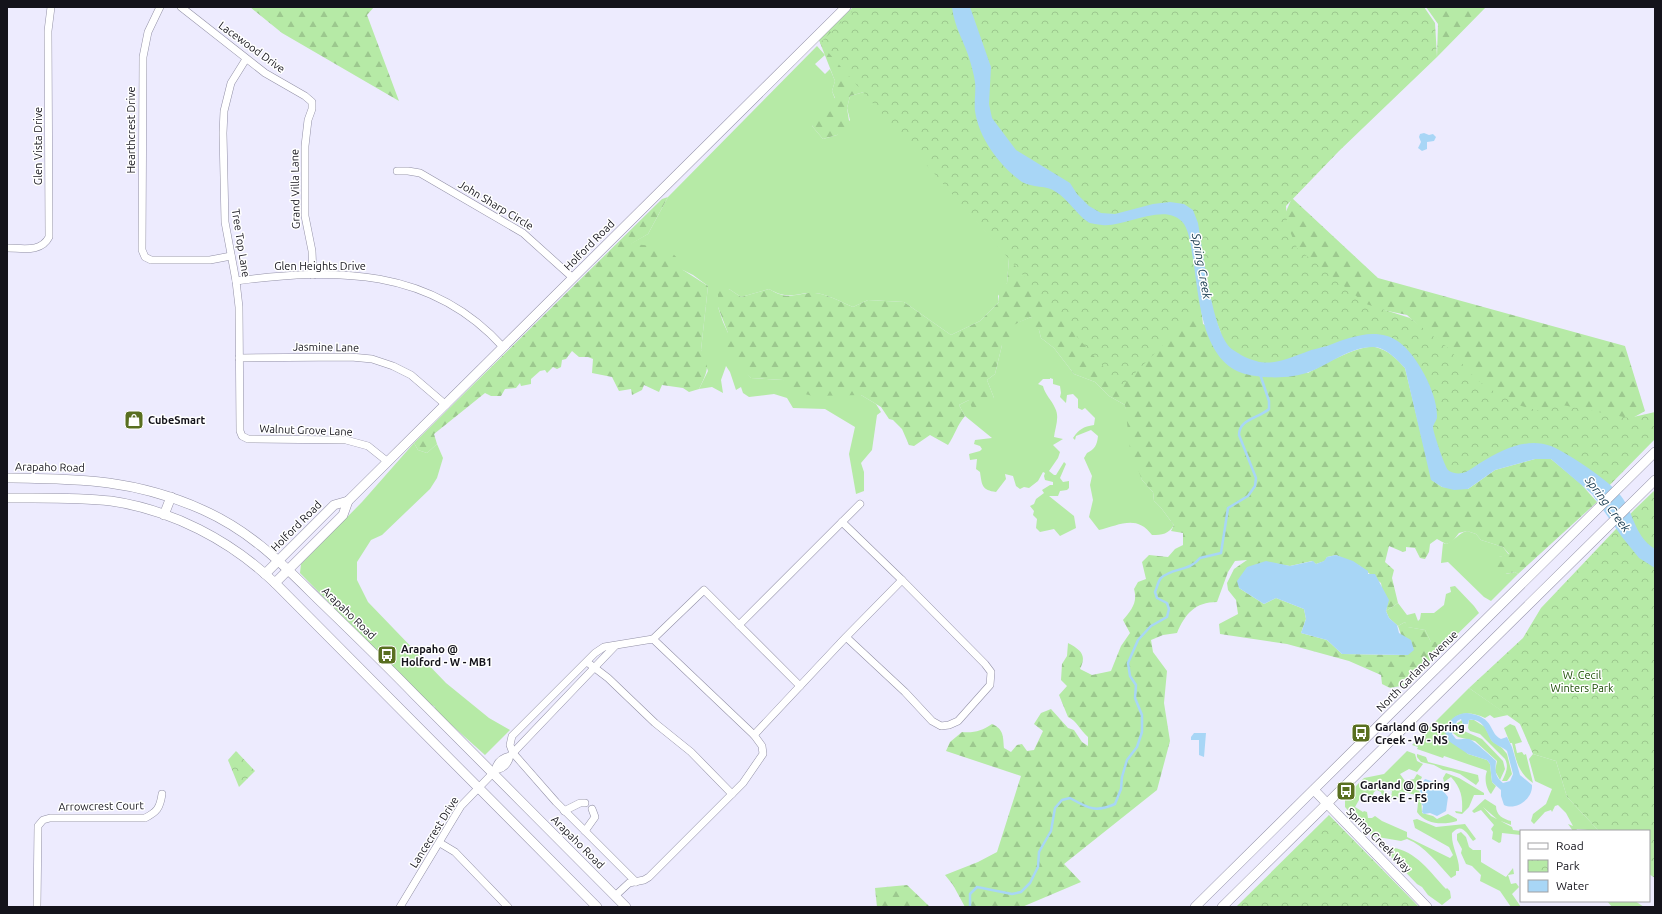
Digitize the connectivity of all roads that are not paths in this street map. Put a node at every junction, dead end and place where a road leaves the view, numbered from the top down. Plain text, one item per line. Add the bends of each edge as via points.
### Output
1 (52, 7) edge
2 (160, 7) edge
3 (181, 7) edge
4 (846, 7) edge
5 (246, 59) junction
6 (312, 102) joint
7 (397, 171) dead end
8 (7, 248) edge
9 (231, 256) junction
10 (313, 275) junction
11 (573, 278) junction
12 (236, 281) junction
13 (503, 348) junction
14 (239, 358) junction
15 (446, 405) junction
16 (242, 436) joint
17 (1655, 452) edge
18 (388, 462) junction
19 (7, 478) edge
20 (1655, 480) edge
21 (171, 497) junction
22 (7, 498) edge
23 (348, 501) junction
24 (860, 504) dead end
25 (164, 515) junction
26 (842, 522) junction
27 (279, 560) junction
28 (288, 570) junction
29 (265, 574) junction
30 (902, 580) junction
31 (275, 583) junction
32 (739, 625) junction
33 (846, 637) junction
34 (653, 639) junction
35 (615, 646) junction
36 (587, 662) junction
37 (594, 668) junction
38 (800, 686) junction
39 (754, 734) junction
40 (511, 754) junction
41 (492, 774) junction
42 (478, 787) junction
43 (1314, 790) junction
44 (162, 794) dead end
45 (732, 794) junction
46 (585, 803) dead end
47 (1326, 804) junction
48 (592, 809) dead end
49 (564, 811) junction
50 (585, 831) junction
51 (440, 843) junction
52 (636, 882) junction
53 (615, 896) junction
54 (37, 907) edge
55 (400, 907) edge
56 (508, 907) edge
57 (597, 907) edge
58 (626, 907) edge
59 (1195, 907) edge
60 (1222, 907) edge
61 (1427, 907) edge

1 - 8 street, Glen Vista Drive via 48,31 49,238 45,245 39,248
2 - 9 street, Hearthcrest Drive via 148,32 143,58 142,250 145,257 151,260 199,260
3 - 5 street, Lacewood Drive
4 - 11 main road, Holford Road
5 - 6 street, Lacewood Drive
5 - 9 street, Tree Top Lane via 230,83 224,111 225,222
6 - 10 street, Grand Villa Lane via 305,146 305,216 312,251
7 - 11 street, John Sharp Circle via 420,173 524,233
9 - 12 street, Tree Top Lane
10 - 12 street, Glen Heights Drive via 270,276
10 - 13 street, Glen Heights Drive via 368,276 420,289 460,310 480,325
11 - 13 main road, Holford Road
12 - 14 street, Tree Top Lane via 239,306
13 - 15 main road, Holford Road
14 - 15 street, Jasmine Lane via 372,359 411,375
14 - 16 street, Tree Top Lane
15 - 18 main road, Holford Road
16 - 18 street, Walnut Grove Lane via 248,439 346,440 368,446
17 - 43 main road, North Garland Avenue
18 - 23 main road, Holford Road
19 - 21 main road, Arapaho Road via 100,480
20 - 47 main road
21 - 25 main road
21 - 27 main road, Arapaho Road via 223,520 256,540
22 - 25 main road via 93,499
23 - 27 main road, Holford Road via 334,506
23 - 28 main road, Holford Road via 343,515
24 - 26 street
25 - 29 main road via 217,539
26 - 30 street
26 - 32 street
27 - 28 main road, Arapaho Road
27 - 29 main road, Holford Road
28 - 31 main road, Holford Road
28 - 41 main road, Arapaho Road
29 - 31 main road
30 - 33 street
30 - 33 street via 991,672 990,685 958,721 941,726 932,721
31 - 42 main road
32 - 34 street via 704,590
32 - 38 street
33 - 38 street
34 - 35 street
34 - 39 street
35 - 36 street via 604,647
35 - 37 street
36 - 37 street
36 - 40 street via 512,736
37 - 40 street
37 - 45 street via 691,752
38 - 39 street
39 - 45 street via 762,746 763,754
40 - 49 street
41 - 42 street, Lancecrest Drive
41 - 53 main road, Arapaho Road
42 - 51 street, Lancecrest Drive via 461,806
42 - 57 main road
43 - 47 main road, Spring Creek Way
43 - 59 main road, North Garland Avenue
44 - 54 street, Arrowcrest Court via 160,806 155,813 145,818 43,820 38,826
45 - 52 street via 649,877
46 - 49 street
47 - 60 main road
47 - 61 main road, Spring Creek Way
48 - 50 street via 595,817
49 - 50 street
50 - 52 street
51 - 55 street, Lancecrest Drive
51 - 56 street via 455,852
52 - 53 street via 629,883
53 - 58 main road, Arapaho Road

